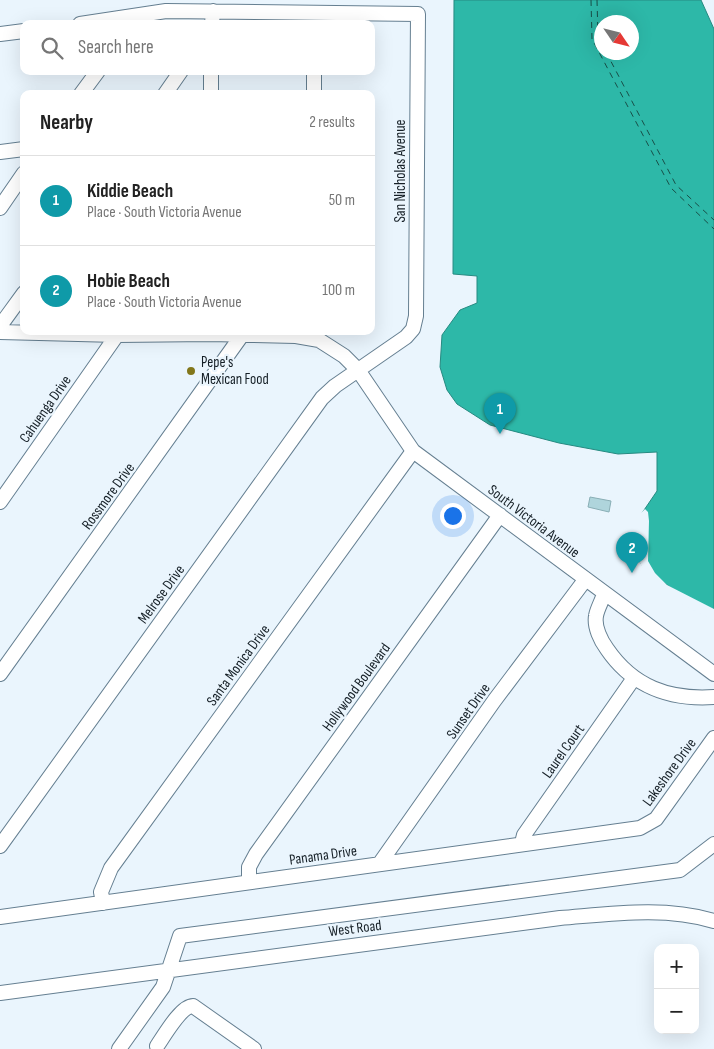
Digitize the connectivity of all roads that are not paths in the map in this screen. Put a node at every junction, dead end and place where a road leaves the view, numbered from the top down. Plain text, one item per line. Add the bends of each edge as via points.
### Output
1 (212, 17) edge
2 (315, 18) edge
3 (135, 20) edge
4 (20, 32) edge
5 (0, 34) edge
6 (95, 75) edge
7 (178, 75) edge
8 (211, 75) edge
9 (314, 75) edge
10 (84, 90) edge
11 (168, 90) edge
12 (211, 90) edge
13 (314, 90) edge
14 (20, 150) edge
15 (0, 152) edge
16 (20, 179) edge
17 (0, 208) edge
18 (20, 298) edge
19 (0, 326) edge
20 (413, 328) joint
21 (0, 332) edge
22 (20, 333) edge
23 (117, 335) edge
24 (231, 335) edge
25 (276, 335) edge
26 (312, 335) edge
27 (242, 336) junction
28 (358, 370) junction
29 (413, 451) junction
30 (0, 502) edge
31 (500, 515) junction
32 (586, 580) junction
33 (604, 594) junction
34 (0, 674) edge
35 (714, 674) edge
36 (634, 678) junction
37 (714, 698) edge
38 (714, 738) edge
39 (649, 824) joint
40 (522, 843) junction
41 (714, 844) edge
42 (0, 846) edge
43 (380, 863) junction
44 (249, 882) junction
45 (103, 903) junction
46 (0, 917) edge
47 (714, 921) edge
48 (168, 971) junction
49 (0, 993) edge
50 (158, 1048) edge
51 (119, 1049) edge
52 (254, 1049) edge

1 - 2 street
1 - 3 street via 166,11
2 - 20 street, San Nicholas Avenue via 418,14 416,316
4 - 5 street
6 - 10 street
7 - 11 street
8 - 12 street
9 - 13 street
14 - 15 street
16 - 17 street
18 - 19 street
20 - 28 street, Melrose Drive via 395,346
21 - 22 street
23 - 30 street, Cahuenga Drive
24 - 27 street
25 - 27 street
26 - 28 street, South Victoria Avenue
27 - 34 street, Rossmore Drive
28 - 29 street, South Victoria Avenue
28 - 42 street, Melrose Drive via 322,398
29 - 31 street, South Victoria Avenue
29 - 45 street, Santa Monica Drive via 111,868 101,892
31 - 32 street, South Victoria Avenue
31 - 44 street, Hollywood Boulevard via 256,854 249,868
32 - 33 street, South Victoria Avenue
32 - 43 street, Sunset Drive via 494,701
33 - 35 street, South Victoria Avenue
33 - 36 street via 596,617 598,632 612,656
36 - 37 street via 670,695
36 - 40 street, Laurel Court via 524,835
38 - 39 street, Lakeshore Drive via 656,819
39 - 40 street, Panama Drive via 640,828
40 - 43 street, Panama Drive
41 - 48 street via 680,870 180,936
43 - 44 street, Panama Drive
44 - 45 street, Panama Drive
45 - 46 street, Panama Drive
47 - 48 street, West Road via 688,914 653,912 560,918
48 - 49 street, West Road
48 - 51 street via 163,986
50 - 52 street via 183,1010 193,1006

